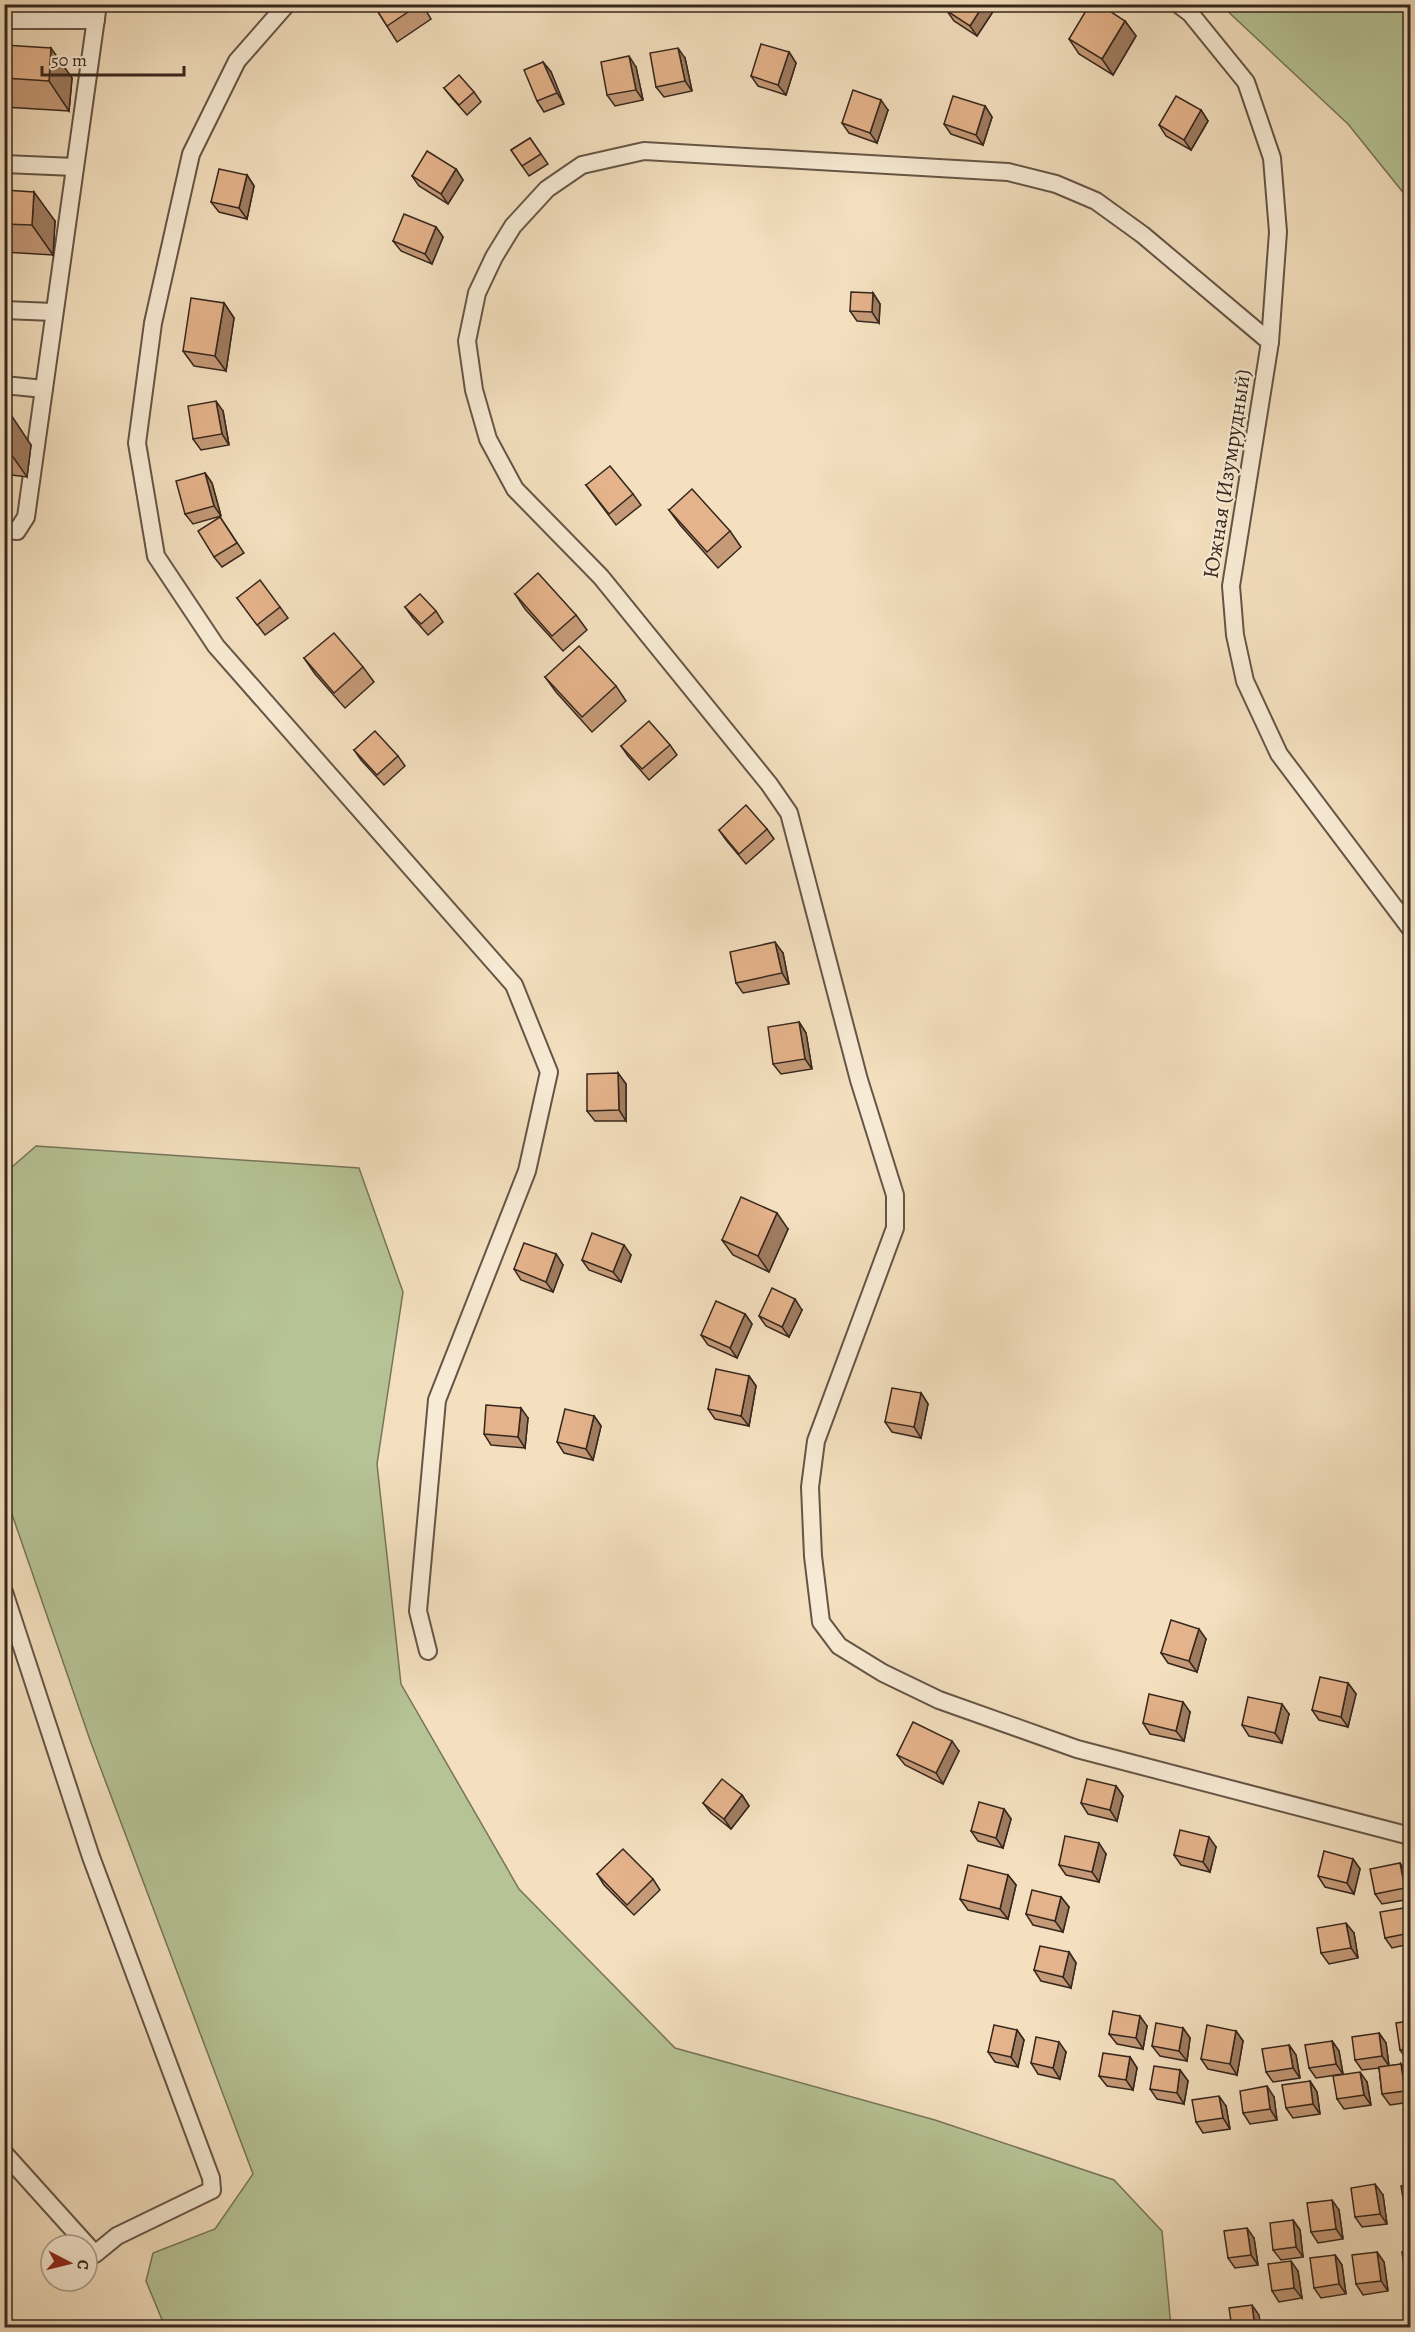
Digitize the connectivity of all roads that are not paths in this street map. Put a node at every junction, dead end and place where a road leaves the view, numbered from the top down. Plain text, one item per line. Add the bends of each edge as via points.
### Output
1 (287, 4) edge
2 (1178, 4) edge
3 (97, 12) edge
4 (4, 20) edge
5 (4, 164) edge
6 (75, 167) junction
7 (4, 310) edge
8 (54, 312) junction
9 (1270, 342) junction
10 (4, 385) edge
11 (44, 389) junction
12 (10, 530) edge
13 (1410, 928) edge
14 (4, 1592) edge
15 (428, 1651) dead end
16 (1410, 1836) edge
17 (4, 2152) edge

1 - 15 street via 237,61 191,154 153,323 137,443 156,556 216,646 514,985 549,1072 527,1171 437,1400 418,1611
2 - 9 street, Южная (Изумрудный) via 1190,13 1246,82 1272,158 1278,232
3 - 4 street
3 - 6 street
5 - 6 street
6 - 8 street
7 - 8 street
8 - 11 street
9 - 13 street, Южная (Изумрудный) via 1231,586 1235,635 1245,681 1279,754
9 - 16 street via 1143,235 1096,201 1056,184 1008,172 644,151 582,165 547,189 513,226 494,257 477,292 467,341 474,390 488,439 515,489 601,577 789,813 859,1080 895,1195 895,1228 816,1441 811,1499 821,1622 839,1646 939,1700 1077,1749
10 - 11 street
11 - 12 street via 26,517
14 - 17 street via 92,1857 211,2178 212,2190 117,2236 95,2254

